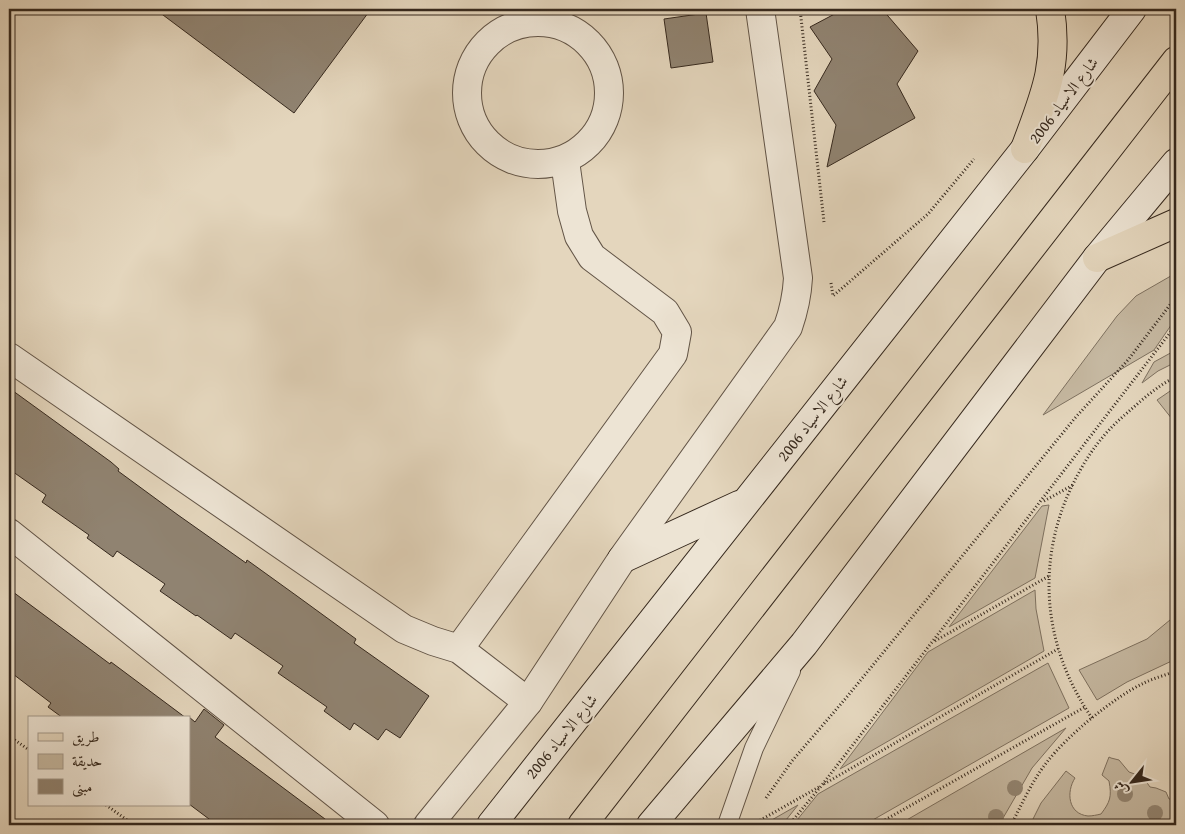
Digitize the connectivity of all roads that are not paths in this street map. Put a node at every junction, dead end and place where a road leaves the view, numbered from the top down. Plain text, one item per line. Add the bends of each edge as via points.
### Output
1 (760, 9) edge
2 (1050, 9) edge
3 (1132, 9) edge
4 (534, 15) edge
5 (1176, 61) edge
6 (1026, 149) junction
7 (565, 161) junction
8 (1176, 163) edge
9 (1176, 223) edge
10 (1097, 258) junction
11 (9, 357) edge
12 (745, 502) junction
13 (9, 533) edge
14 (622, 559) junction
15 (804, 644) junction
16 (459, 648) junction
17 (528, 702) junction
18 (375, 825) edge
19 (428, 825) edge
20 (490, 825) edge
21 (582, 825) edge
22 (651, 825) edge
23 (728, 825) edge

1 - 14 street via 798,278 794,311 780,341
2 - 6 main road via 1053,40 1051,72
3 - 6 street, شارع الاسياد 2006
4 - 7 street via 567,27 590,43 605,66 611,94 605,122 589,145
4 - 7 street via 487,41 472,65 466,92 472,120 487,144 510,160 538,166
5 - 21 main road
6 - 12 street, شارع الاسياد 2006
7 - 16 street via 579,236 592,257 665,312 677,332 673,354
8 - 10 street
9 - 10 main road
10 - 15 street
11 - 16 street via 404,629
12 - 14 street
12 - 20 street, شارع الاسياد 2006
13 - 18 street
14 - 17 street
15 - 22 street
15 - 23 lane via 754,748
16 - 17 street
17 - 19 street

